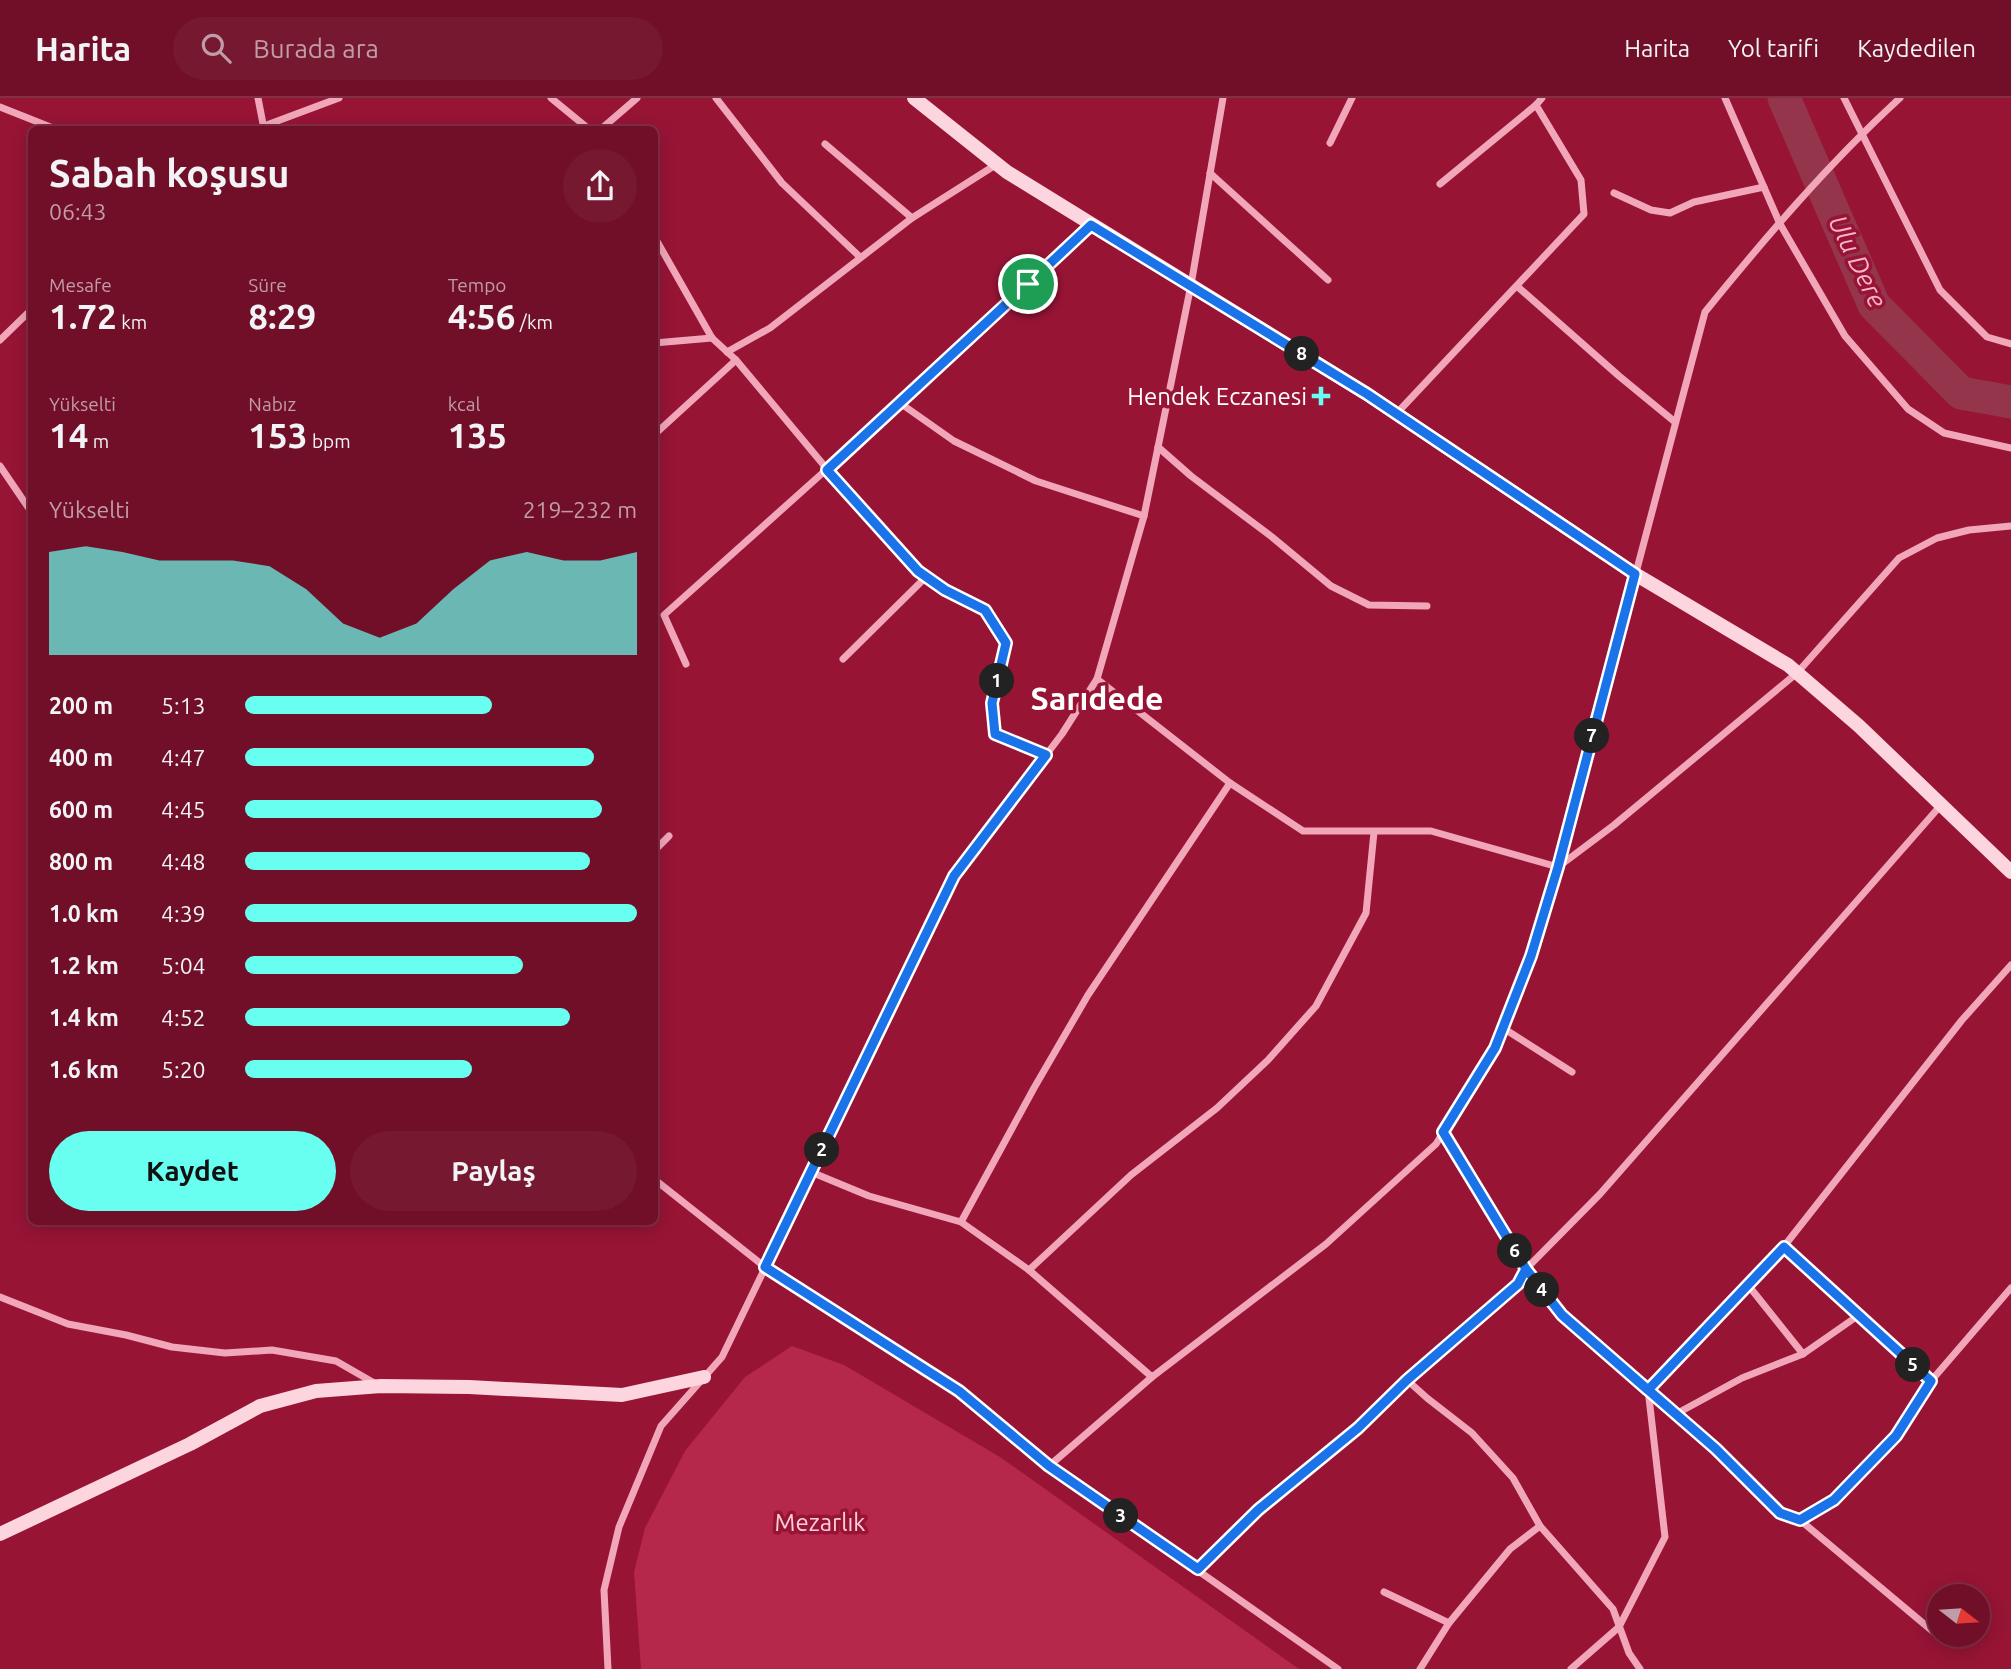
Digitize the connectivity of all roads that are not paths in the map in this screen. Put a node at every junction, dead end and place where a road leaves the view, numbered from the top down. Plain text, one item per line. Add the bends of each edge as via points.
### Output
1 (258, 98) edge
2 (339, 98) edge
3 (551, 98) edge
4 (637, 98) edge
5 (716, 98) edge
6 (914, 98) edge
7 (1223, 98) edge
8 (1352, 98) edge
9 (1726, 98) edge
10 (1844, 98) edge
11 (1900, 98) edge
12 (1539, 101) edge
13 (0, 107) edge
14 (48, 126) edge
15 (264, 126) edge
16 (267, 126) edge
17 (585, 126) edge
18 (605, 126) edge
19 (1861, 134) junction
20 (825, 144) dead end
21 (1330, 144) dead end
22 (997, 164) junction
23 (1210, 173) junction
24 (1440, 184) dead end
25 (1764, 187) junction
26 (1614, 193) dead end
27 (912, 218) junction
28 (1780, 224) junction
29 (1091, 225) junction
30 (658, 243) edge
31 (860, 257) junction
32 (1328, 280) dead end
33 (1191, 285) junction
34 (1518, 287) junction
35 (28, 313) edge
36 (712, 338) junction
37 (0, 340) edge
38 (658, 343) edge
39 (2011, 344) edge
40 (727, 352) junction
41 (736, 360) junction
42 (900, 403) junction
43 (1397, 414) junction
44 (1675, 422) junction
45 (658, 431) edge
46 (1158, 447) junction
47 (2011, 448) edge
48 (0, 466) edge
49 (827, 470) junction
50 (28, 507) edge
51 (1144, 516) junction
52 (2011, 526) edge
53 (1635, 574) junction
54 (926, 577) junction
55 (1427, 606) dead end
56 (843, 659) dead end
57 (686, 664) dead end
58 (1797, 673) junction
59 (1097, 679) junction
60 (1046, 755) junction
61 (1230, 783) junction
62 (1941, 805) junction
63 (1374, 832) junction
64 (669, 836) dead end
65 (658, 847) edge
66 (1558, 867) junction
67 (2011, 872) edge
68 (2011, 965) edge
69 (1503, 1028) junction
70 (1572, 1072) dead end
71 (1443, 1132) junction
72 (811, 1172) junction
73 (658, 1182) edge
74 (961, 1223) junction
75 (1784, 1247) junction
76 (765, 1267) junction
77 (1526, 1269) junction
78 (1029, 1270) junction
79 (1748, 1286) junction
80 (2011, 1288) edge
81 (0, 1297) edge
82 (1859, 1315) junction
83 (1803, 1354) junction
84 (704, 1377) junction
85 (1152, 1377) junction
86 (1407, 1380) junction
87 (1931, 1381) junction
88 (381, 1387) junction
89 (1648, 1390) junction
90 (1676, 1414) junction
91 (1049, 1466) junction
92 (1800, 1520) junction
93 (1540, 1526) junction
94 (0, 1534) edge
95 (1198, 1569) junction
96 (1384, 1592) dead end
97 (1449, 1623) junction
98 (1927, 1626) edge
99 (1619, 1627) junction
100 (608, 1669) edge
101 (1338, 1669) edge
102 (1420, 1669) edge
103 (1571, 1669) edge
104 (1640, 1669) edge

1 - 15 street
2 - 16 street
3 - 17 street
4 - 18 street
5 - 31 street via 782,183
6 - 22 main road
7 - 23 street
8 - 21 street
9 - 25 street
10 - 19 street
11 - 19 street
12 - 24 street
12 - 34 street via 1581,180 1584,214
13 - 14 street
19 - 28 street
19 - 39 street via 1940,290 1987,337
20 - 27 street
22 - 27 street
22 - 29 main road
23 - 32 street
23 - 33 street
25 - 26 street via 1694,202 1670,213
25 - 28 street
27 - 31 street
28 - 44 street via 1704,312
28 - 47 street via 1845,337 1908,409 1944,433
29 - 33 main road
29 - 42 street
30 - 36 street
31 - 40 street via 769,328
33 - 43 main road
33 - 46 street
34 - 43 street
34 - 44 street
35 - 37 street
36 - 38 street
36 - 40 street
40 - 41 street
41 - 45 street
41 - 49 street
42 - 49 street
42 - 51 street via 954,441 1036,481
43 - 53 main road
44 - 53 street
46 - 51 street
46 - 55 street via 1331,586 1369,605
48 - 50 street
49 - 54 street
49 - 57 street via 664,615
51 - 59 street
52 - 58 street via 1937,538 1899,558
53 - 58 main road
53 - 66 street
54 - 56 street
54 - 60 street via 985,610 1006,643 992,703 995,734
58 - 62 main road
58 - 66 street
59 - 60 street
59 - 61 street
60 - 72 street via 954,876
61 - 63 street via 1303,831
61 - 74 street via 1088,995
62 - 67 main road
62 - 77 street via 1600,1194
63 - 66 street via 1431,831
63 - 78 street via 1366,913 1316,1006 1217,1108 1131,1175
64 - 65 street
66 - 69 street
68 - 75 street via 1962,1020
69 - 70 street
69 - 71 street
71 - 77 street
71 - 85 street via 1436,1144 1326,1244
72 - 74 street via 869,1196
72 - 76 street
73 - 76 street
74 - 78 street
75 - 79 street
75 - 82 street
76 - 84 street via 722,1357
76 - 91 street via 959,1391
77 - 86 street via 1518,1284
77 - 89 street via 1562,1315
78 - 85 street
79 - 83 street
79 - 89 street
80 - 87 street
81 - 88 street via 68,1325 172,1347 225,1353 272,1350 335,1361
82 - 83 street
82 - 87 street
83 - 90 street via 1742,1378
84 - 88 main road via 622,1395
84 - 100 street via 661,1426 619,1527 604,1590
85 - 91 street
86 - 93 street via 1472,1433 1513,1478
86 - 95 street via 1358,1428 1258,1510
87 - 92 street via 1896,1436 1834,1500
88 - 94 main road via 316,1391 260,1406
89 - 90 street
89 - 99 street via 1665,1537
90 - 92 street via 1780,1513
91 - 95 street
92 - 98 street
93 - 97 street via 1510,1549
93 - 99 street via 1613,1609
95 - 101 street
96 - 97 street
97 - 102 street
99 - 103 street
99 - 104 street

